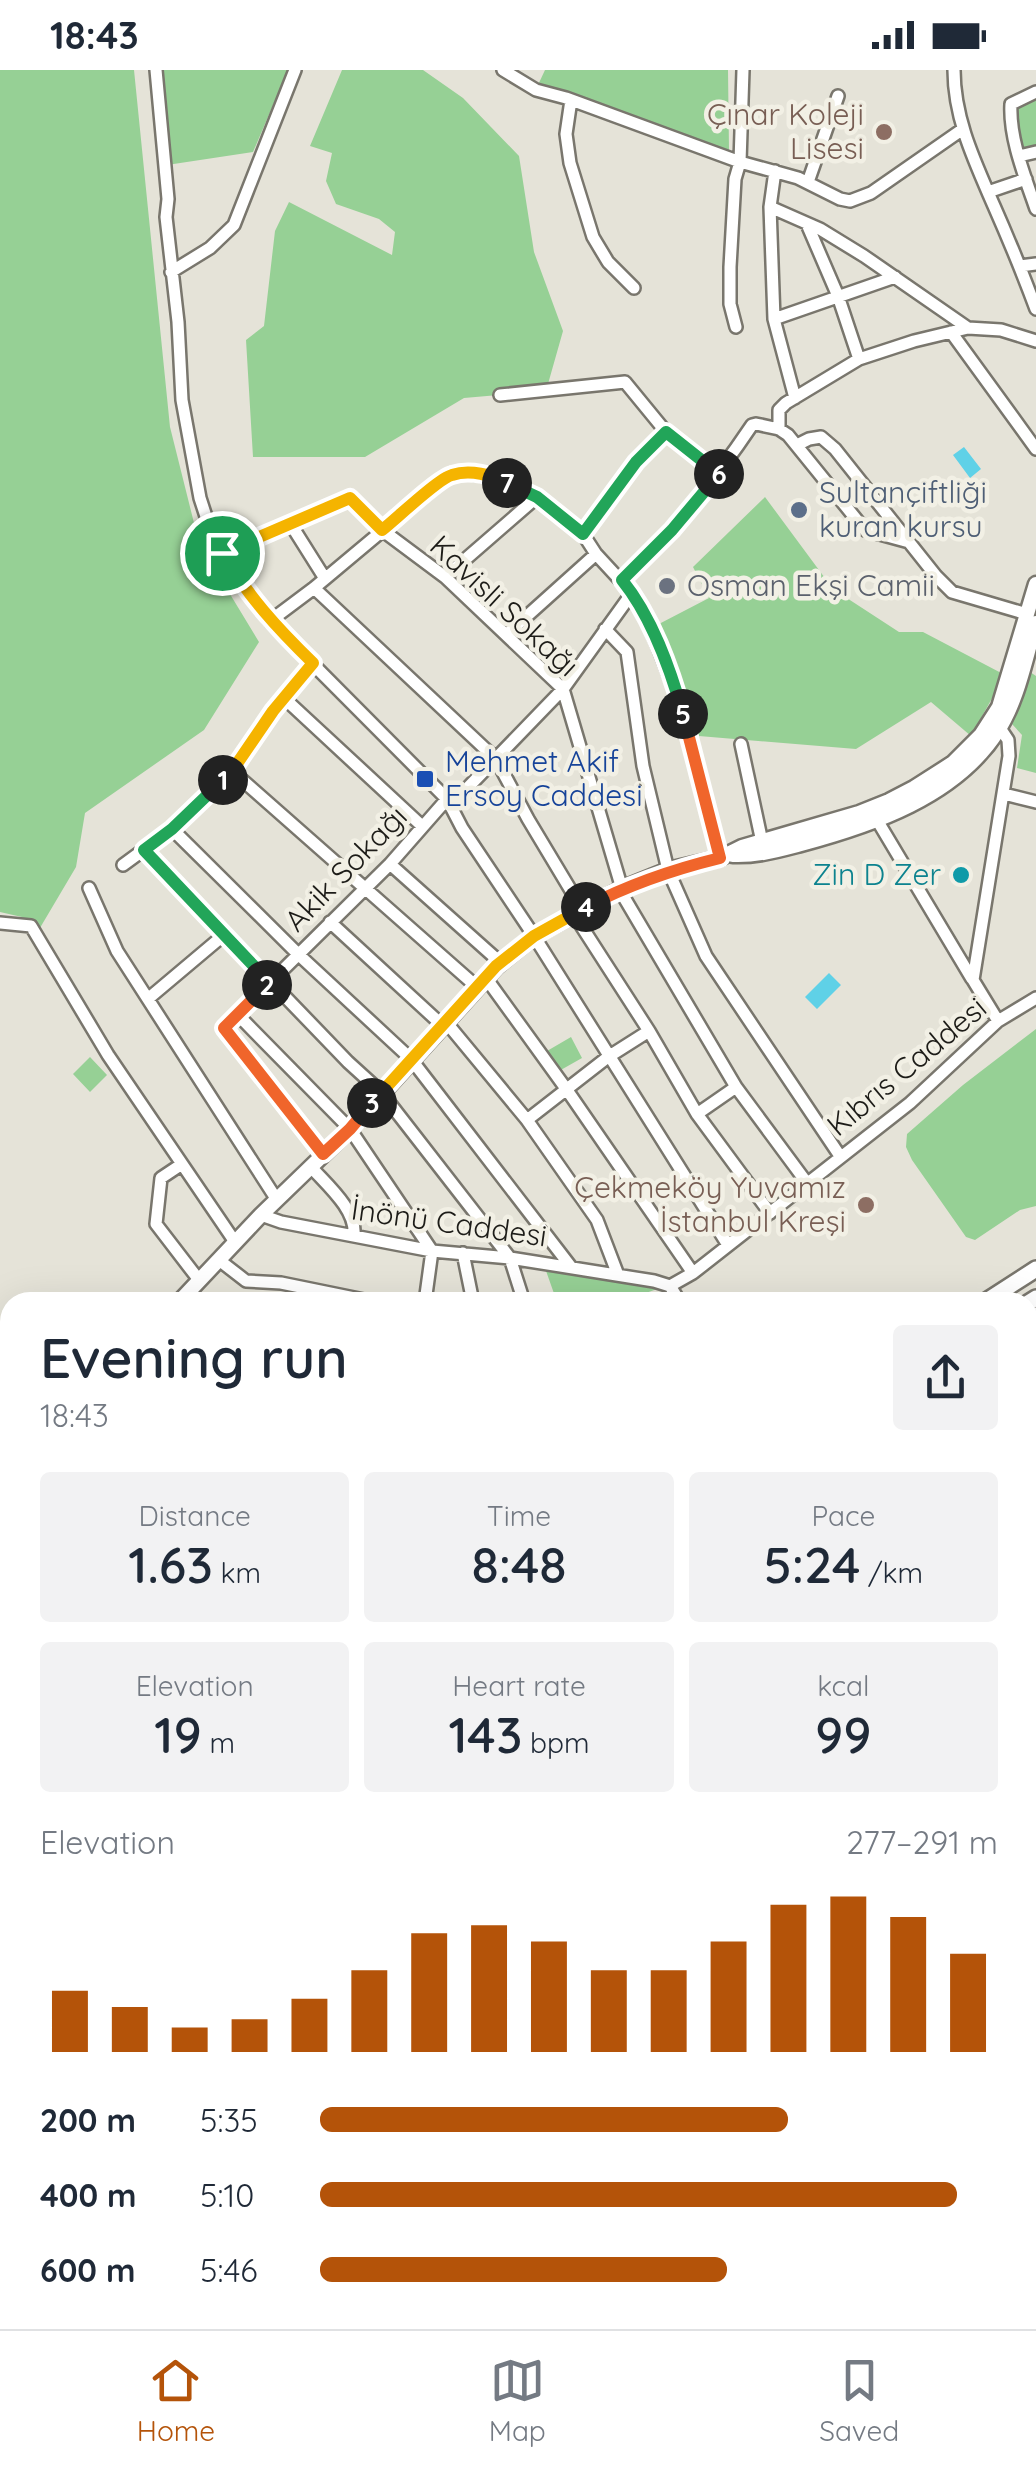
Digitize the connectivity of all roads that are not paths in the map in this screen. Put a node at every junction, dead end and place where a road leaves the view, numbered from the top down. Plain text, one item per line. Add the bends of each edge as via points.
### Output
1 (156, 70) edge
2 (295, 70) edge
3 (503, 70) edge
4 (743, 70) edge
5 (954, 70) edge
6 (1036, 92) edge
7 (838, 96) dead end
8 (571, 100) junction
9 (963, 129) junction
10 (1036, 152) edge
11 (1019, 156) junction
12 (740, 162) junction
13 (776, 170) junction
14 (1026, 179) junction
15 (808, 182) junction
16 (988, 192) junction
17 (770, 207) junction
18 (1036, 209) edge
19 (807, 224) junction
20 (1036, 264) edge
21 (1020, 266) junction
22 (171, 272) junction
23 (895, 278) junction
24 (634, 288) dead end
25 (838, 296) junction
26 (1036, 309) edge
27 (774, 320) junction
28 (736, 327) dead end
29 (968, 328) junction
30 (951, 332) junction
31 (1036, 341) edge
32 (859, 359) junction
33 (500, 395) dead end
34 (796, 398) junction
35 (779, 429) junction
36 (666, 432) junction
37 (797, 444) junction
38 (1036, 449) edge
39 (720, 473) junction
40 (537, 497) junction
41 (290, 523) junction
42 (382, 530) junction
43 (583, 534) junction
44 (909, 542) junction
45 (222, 553) junction
46 (596, 554) junction
47 (324, 577) junction
48 (445, 577) junction
49 (622, 580) junction
50 (1036, 584) edge
51 (314, 588) junction
52 (632, 593) junction
53 (1033, 618) edge
54 (270, 621) junction
55 (605, 630) junction
56 (507, 634) junction
57 (313, 663) junction
58 (564, 689) junction
59 (284, 698) junction
60 (996, 724) junction
61 (741, 744) dead end
62 (496, 758) junction
63 (232, 771) junction
64 (1004, 794) junction
65 (448, 802) junction
66 (1036, 802) edge
67 (877, 820) junction
68 (422, 826) junction
69 (172, 829) junction
70 (762, 842) junction
71 (144, 850) junction
72 (724, 856) junction
73 (390, 864) junction
74 (123, 865) dead end
75 (668, 870) junction
76 (89, 888) dead end
77 (364, 888) junction
78 (621, 888) junction
79 (578, 911) junction
80 (330, 922) junction
81 (0, 923) edge
82 (226, 934) junction
83 (534, 936) junction
84 (298, 955) junction
85 (501, 963) junction
86 (973, 980) junction
87 (482, 982) junction
88 (270, 983) junction
89 (149, 998) junction
90 (1036, 998) edge
91 (237, 1014) junction
92 (998, 1022) junction
93 (444, 1024) junction
94 (649, 1032) junction
95 (608, 1057) junction
96 (412, 1059) junction
97 (736, 1088) junction
98 (568, 1090) junction
99 (382, 1092) junction
100 (697, 1114) junction
101 (527, 1120) junction
102 (350, 1129) junction
103 (323, 1154) junction
104 (840, 1156) junction
105 (182, 1164) junction
106 (311, 1167) junction
107 (807, 1183) junction
108 (277, 1200) junction
109 (770, 1212) junction
110 (261, 1215) junction
111 (354, 1236) junction
112 (235, 1242) junction
113 (728, 1245) junction
114 (432, 1251) junction
115 (462, 1253) junction
116 (510, 1258) junction
117 (219, 1260) junction
118 (571, 1266) junction
119 (1036, 1269) edge
120 (692, 1273) junction
121 (618, 1276) junction
122 (199, 1280) junction
123 (670, 1286) junction
124 (188, 1292) edge
125 (316, 1292) edge
126 (426, 1292) edge
127 (471, 1292) edge
128 (521, 1292) edge
129 (674, 1292) edge
130 (1000, 1292) edge

1 - 22 street
2 - 22 street via 234,226
3 - 8 street
4 - 12 street
5 - 9 street
6 - 11 street via 1011,104
7 - 15 street
8 - 12 street
8 - 24 street via 570,163 593,237
9 - 15 street via 850,201
9 - 16 street
10 - 11 street
11 - 14 street
12 - 13 street
12 - 28 street via 730,286
13 - 15 street
13 - 17 street
14 - 16 street
14 - 18 street
16 - 21 street
17 - 19 street
17 - 27 street
19 - 23 street
19 - 25 street
20 - 21 street
21 - 26 street
22 - 45 street via 187,434 200,498
23 - 25 street
23 - 29 street
25 - 27 street
25 - 32 street
27 - 34 street
29 - 30 street
29 - 31 street
30 - 32 street
30 - 38 street
32 - 34 street
33 - 36 street via 625,382
34 - 35 street via 778,410
35 - 37 street
35 - 39 street via 752,425
36 - 39 street
36 - 43 street
37 - 44 street via 865,530
37 - 44 street via 821,437 835,449
39 - 49 street
40 - 42 street via 494,476 448,475
40 - 43 street
40 - 48 street
41 - 42 street, Kavisli Sokağı via 350,498
41 - 45 street
41 - 47 street
42 - 47 street
42 - 48 street, Kavisli Sokağı
43 - 46 street
44 - 53 street via 952,592
45 - 54 street
46 - 49 street
46 - 56 street
47 - 51 street
48 - 56 street, Kavisli Sokağı
49 - 52 street
50 - 53 main road
51 - 54 street
51 - 62 street
52 - 55 street, Akik Sokağı
52 - 72 street via 679,700
53 - 60 main road
54 - 57 street
55 - 58 street, Akik Sokağı
55 - 75 street via 627,652
56 - 58 street, Kavisli Sokağı
57 - 59 street
57 - 65 street
58 - 62 street, Akik Sokağı
58 - 78 street, Kavisli Sokağı
59 - 63 street
59 - 68 street
60 - 64 street via 1008,740
60 - 67 main road via 990,742 960,772
60 - 70 main road via 914,788 859,813
61 - 70 street
62 - 65 street, Akik Sokağı
62 - 79 street
63 - 69 street
63 - 77 street
64 - 66 street
64 - 86 street
65 - 68 street, Akik Sokağı
65 - 83 street
67 - 72 main road via 754,856
67 - 86 street
68 - 73 street, Akik Sokağı
69 - 71 street
69 - 84 street
70 - 72 main road
71 - 74 street
71 - 82 street
72 - 75 main road
73 - 77 street, Akik Sokağı
73 - 85 street
75 - 78 main road
75 - 104 street via 706,956
76 - 89 street via 117,951
77 - 80 street, Akik Sokağı
77 - 87 street
78 - 79 main road
78 - 97 street, Kavisli Sokağı
79 - 83 main road
79 - 94 street
80 - 84 street, Akik Sokağı
80 - 93 street
81 - 105 street via 31,926
82 - 88 street
82 - 89 street
83 - 85 main road
83 - 95 street
84 - 88 street, Akik Sokağı
84 - 96 street
85 - 87 main road
86 - 92 street
87 - 93 main road
87 - 98 street
88 - 91 street, Akik Sokağı
88 - 99 street
89 - 108 street
90 - 92 street, Kıbrıs Caddesi
91 - 102 street
91 - 103 street via 224,1028
92 - 104 street, Kıbrıs Caddesi
93 - 96 main road
93 - 101 street
94 - 95 street
94 - 100 street
95 - 98 street
95 - 113 street
96 - 99 main road
96 - 118 street
97 - 100 street
97 - 107 street, Kavisli Sokağı
98 - 101 street
98 - 120 street
99 - 102 main road
99 - 116 street
100 - 109 street
101 - 121 street via 596,1220
102 - 103 main road
102 - 114 street
103 - 106 main road
104 - 107 street, Kıbrıs Caddesi
105 - 112 street
105 - 122 street via 161,1178 156,1224
106 - 108 main road
106 - 111 street via 344,1206
107 - 109 street, Kıbrıs Caddesi
108 - 110 main road
109 - 113 street, Kıbrıs Caddesi
110 - 111 street, İnönü Caddesi
110 - 112 main road
111 - 114 street, İnönü Caddesi
112 - 117 main road
113 - 120 street, Kıbrıs Caddesi
114 - 115 street, İnönü Caddesi
114 - 126 street
115 - 116 street, İnönü Caddesi
115 - 127 street
116 - 118 street, İnönü Caddesi
116 - 128 street
117 - 122 main road
117 - 125 street via 246,1281
118 - 121 street, İnönü Caddesi
119 - 130 highway
120 - 123 street, Kıbrıs Caddesi
121 - 123 street, İnönü Caddesi
122 - 124 main road
123 - 129 street

